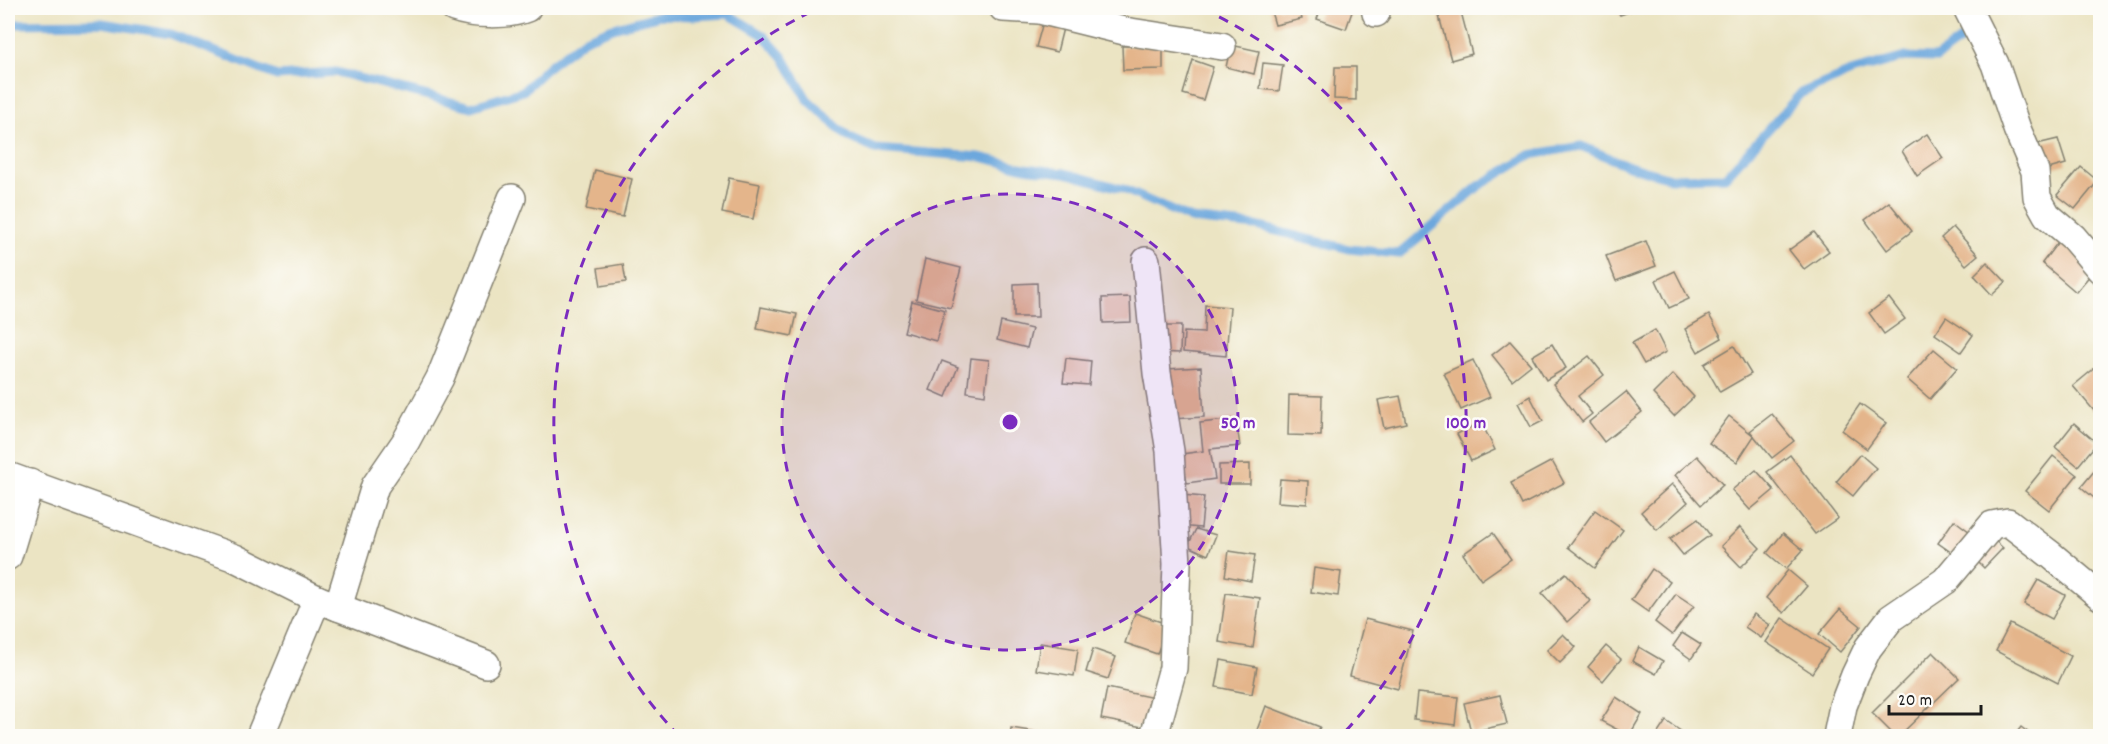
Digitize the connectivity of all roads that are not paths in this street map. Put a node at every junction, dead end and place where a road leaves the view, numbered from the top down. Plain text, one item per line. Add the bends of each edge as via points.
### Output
1 (454, 8) edge
2 (527, 8) edge
3 (1003, 8) edge
4 (1967, 8) edge
5 (1222, 46) dead end
6 (512, 198) dead end
7 (1146, 261) dead end
8 (2100, 269) edge
9 (19, 480) edge
10 (8, 555) edge
11 (2100, 596) edge
12 (328, 603) junction
13 (486, 664) dead end
14 (260, 736) edge
15 (1154, 736) edge
16 (1837, 736) edge

1 - 2 street via 469,13 517,12
3 - 5 street via 1039,10 1124,31
4 - 8 street via 1995,64 2035,171 2037,197 2048,215
6 - 12 street via 440,378 406,441 375,486
7 - 15 street via 1157,373 1170,451 1177,564 1173,668
9 - 10 street
9 - 12 street via 235,558
11 - 16 street via 2008,522 1992,525 1944,581 1891,618 1868,648 1843,706
12 - 13 street
12 - 14 street

